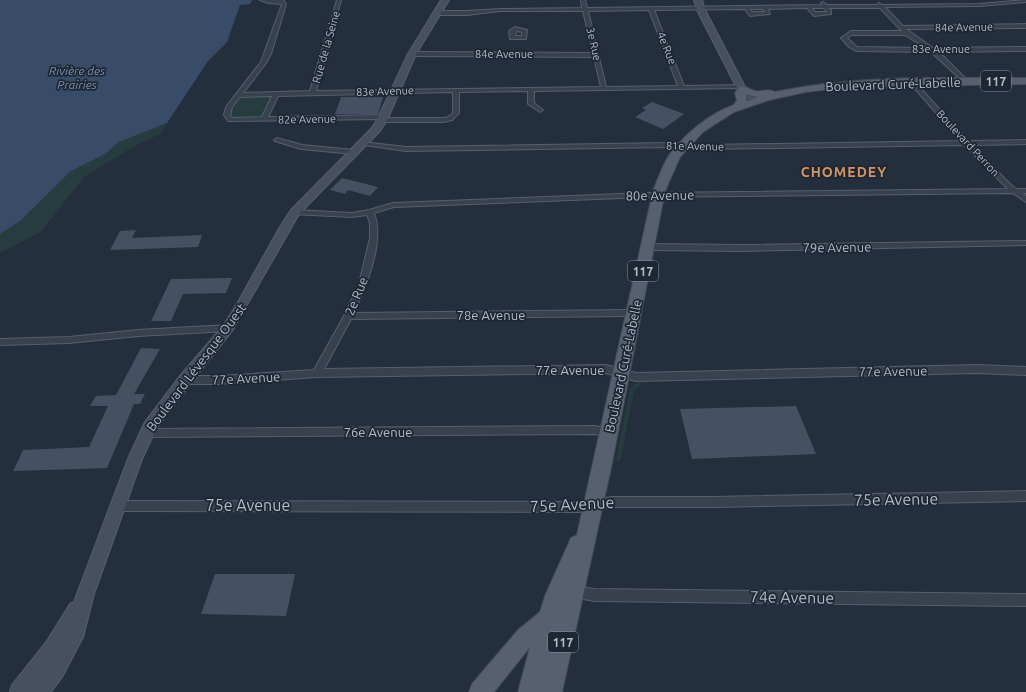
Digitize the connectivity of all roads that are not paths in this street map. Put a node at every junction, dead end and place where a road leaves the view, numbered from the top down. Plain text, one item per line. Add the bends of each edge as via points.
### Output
1 (262, 0) edge
2 (339, 0) edge
3 (445, 0) edge
4 (583, 0) edge
5 (692, 0) edge
6 (821, 0) edge
7 (875, 0) edge
8 (282, 1) edge
9 (1024, 2) edge
10 (700, 6) edge
11 (764, 6) junction
12 (808, 6) junction
13 (824, 6) junction
14 (881, 6) junction
15 (746, 7) junction
16 (651, 8) junction
17 (585, 9) junction
18 (438, 12) junction
19 (1026, 26) edge
20 (902, 28) junction
21 (906, 33) junction
22 (1026, 49) edge
23 (932, 50) junction
24 (412, 54) junction
25 (596, 55) junction
26 (1026, 81) edge
27 (912, 82) junction
28 (966, 82) junction
29 (604, 88) junction
30 (682, 88) junction
31 (741, 88) junction
32 (531, 89) junction
33 (456, 90) junction
34 (394, 91) junction
35 (312, 93) junction
36 (785, 93) junction
37 (276, 94) junction
38 (239, 95) junction
39 (756, 101) junction
40 (738, 108) junction
41 (540, 110) dead end
42 (264, 119) junction
43 (383, 119) junction
44 (277, 140) dead end
45 (1026, 142) edge
46 (364, 143) junction
47 (966, 143) junction
48 (683, 146) junction
49 (354, 152) junction
50 (1014, 191) junction
51 (1026, 191) edge
52 (658, 195) junction
53 (1026, 200) edge
54 (295, 212) junction
55 (370, 212) junction
56 (1026, 243) edge
57 (648, 247) junction
58 (634, 313) junction
59 (348, 316) junction
60 (228, 328) junction
61 (0, 342) edge
62 (1026, 371) edge
63 (317, 373) junction
64 (622, 373) junction
65 (185, 380) junction
66 (610, 432) junction
67 (146, 433) junction
68 (1026, 496) edge
69 (118, 506) junction
70 (591, 512) junction
71 (566, 590) junction
72 (85, 594) junction
73 (1026, 600) edge
74 (547, 619) junction
75 (18, 692) edge
76 (40, 692) edge
77 (480, 692) edge
78 (528, 692) edge
79 (551, 692) edge

1 - 8 street
2 - 35 street, Rue de la Seine
3 - 18 street, Boulevard Lévesque Ouest
4 - 17 street, 3e Rue
5 - 10 street via 694,6
6 - 13 street
7 - 14 street
8 - 38 street via 284,4 268,54
9 - 14 street
10 - 15 street
10 - 16 street
10 - 31 street
11 - 12 street
11 - 15 street
11 - 15 street via 768,14 765,15 750,14
12 - 13 street
12 - 13 street via 814,14 828,13
13 - 14 street
14 - 20 street
16 - 17 street
16 - 30 street, 4e Rue
17 - 18 street
17 - 25 street, 3e Rue
18 - 24 street, Boulevard Lévesque Ouest
19 - 20 street, 84e Avenue
20 - 21 street
21 - 23 street
21 - 23 street, 83e Avenue via 851,33 844,38 856,49
22 - 23 street, 83e Avenue
23 - 28 street
24 - 25 street, 84e Avenue via 509,46
24 - 34 street, Boulevard Lévesque Ouest
25 - 29 street, 3e Rue
26 - 28 main road, Boulevard Curé-Labelle / 117
27 - 28 main road, Boulevard Curé-Labelle / 117
27 - 36 main road, Boulevard Curé-Labelle / 117 via 849,83
27 - 47 street, Boulevard Perron
29 - 30 street, 83e Avenue
29 - 32 street, 83e Avenue
30 - 31 street, 83e Avenue
31 - 36 main road via 755,94
31 - 39 street
31 - 40 main road via 742,101
32 - 33 street, 83e Avenue
32 - 41 street via 531,104
33 - 34 street, 83e Avenue
33 - 43 street, 82e Avenue via 456,113 450,119
34 - 35 street, 83e Avenue
34 - 43 street, Boulevard Lévesque Ouest
35 - 37 street, 83e Avenue
36 - 39 main road, Boulevard Curé-Labelle / 117
37 - 38 street, 83e Avenue
37 - 42 street
38 - 42 street, 82e Avenue via 229,107 226,116 230,120
39 - 40 main road, Boulevard Curé-Labelle / 117
40 - 48 main road, Boulevard Curé-Labelle / 117 via 709,123
42 - 43 street, 82e Avenue
43 - 46 street, Boulevard Lévesque Ouest
44 - 49 street via 301,147
45 - 47 street, 81e Avenue
46 - 48 street, 81e Avenue via 406,149
46 - 49 street, Boulevard Lévesque Ouest
47 - 48 street, 81e Avenue
47 - 50 street, Boulevard Perron
48 - 52 main road, Boulevard Curé-Labelle / 117 via 667,170
49 - 54 street, Boulevard Lévesque Ouest
50 - 51 street, 80e Avenue
50 - 52 street, 80e Avenue
50 - 53 street, Boulevard Perron
52 - 55 street, 80e Avenue via 393,205
52 - 57 main road, Boulevard Curé-Labelle / 117
54 - 55 street, 80e Avenue via 352,215
54 - 60 street, Boulevard Lévesque Ouest
55 - 59 street, 2e Rue via 374,223 374,238 363,284
56 - 57 street, 79e Avenue
57 - 58 main road, Boulevard Curé-Labelle / 117
58 - 59 street, 78e Avenue
58 - 64 main road, Boulevard Curé-Labelle / 117
59 - 63 street, 2e Rue
60 - 61 street via 138,332 68,340
60 - 65 street, Boulevard Lévesque Ouest
62 - 64 street, 77e Avenue via 977,369 636,377
63 - 64 street, 77e Avenue via 606,369
63 - 65 street, 77e Avenue
64 - 66 main road, Boulevard Curé-Labelle / 117
65 - 67 street, Boulevard Lévesque Ouest
66 - 67 street, 76e Avenue via 594,430
66 - 70 main road, Boulevard Curé-Labelle / 117
67 - 69 street, Boulevard Lévesque Ouest
68 - 70 street, 75e Avenue via 627,502
69 - 70 street, 75e Avenue via 579,507
69 - 72 street, Boulevard Lévesque Ouest
70 - 71 main road, Boulevard Curé-Labelle / 117
71 - 73 street, 74e Avenue via 594,595
71 - 74 main road, Boulevard Curé-Labelle / 117
71 - 79 main road, Boulevard Curé-Labelle / 117
72 - 75 street, Boulevard Lévesque Ouest via 53,648
72 - 76 street, Boulevard Lévesque Ouest via 70,645
74 - 77 main road via 525,637
74 - 78 main road, Boulevard Curé-Labelle

